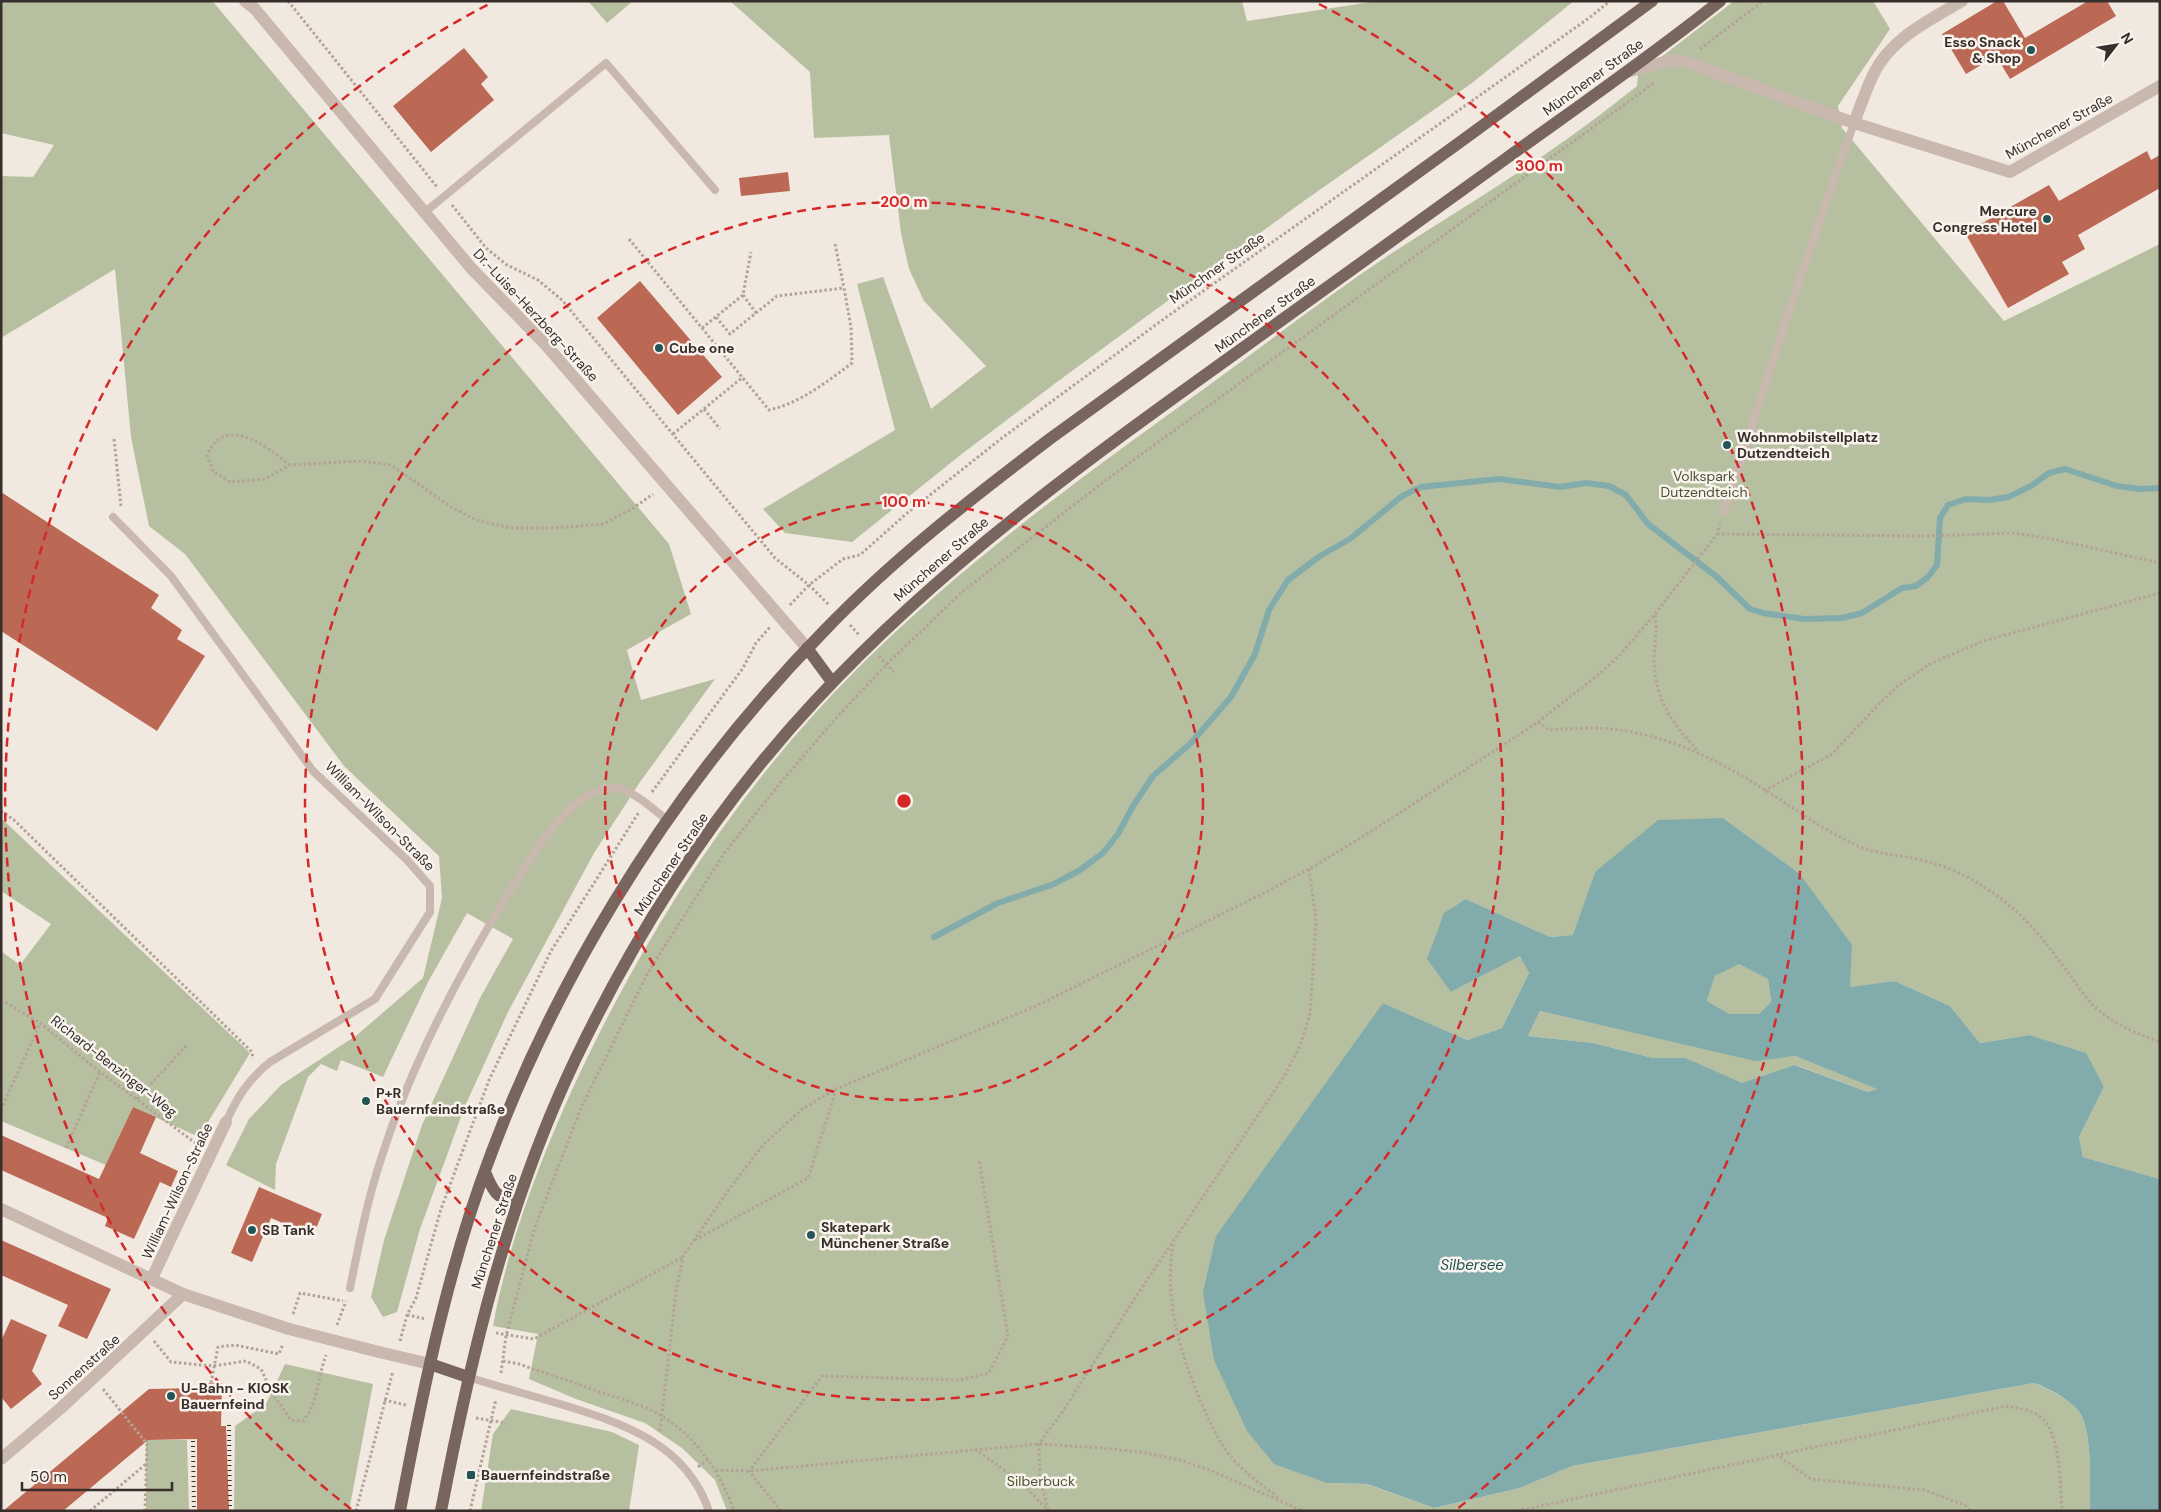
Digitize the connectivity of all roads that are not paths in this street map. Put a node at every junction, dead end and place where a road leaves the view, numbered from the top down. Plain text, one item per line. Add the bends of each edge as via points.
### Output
1 (245, 1) edge
2 (1652, 1) edge
3 (1720, 1) edge
4 (1962, 1) edge
5 (1626, 72) junction
6 (2160, 86) edge
7 (1854, 122) junction
8 (715, 190) dead end
9 (424, 213) junction
10 (1724, 512) road end
11 (113, 516) dead end
12 (807, 648) junction
13 (832, 682) junction
14 (667, 820) junction
15 (226, 1122) joint
16 (484, 1172) junction
17 (518, 1202) junction
18 (1, 1209) edge
19 (152, 1278) junction
20 (350, 1288) road end
21 (183, 1294) junction
22 (430, 1364) junction
23 (468, 1377) junction
24 (1, 1459) edge
25 (400, 1511) edge
26 (441, 1511) edge
27 (709, 1511) edge

1 - 9 street, Dr.-Luise-Herzberg-Straße
2 - 12 main road, Münchener Straße via 1051,438 922,540
3 - 5 main road, Münchener Straße
4 - 7 street via 1904,37 1886,54 1873,74
5 - 7 street, Münchener Straße via 1684,61
5 - 13 main road, Münchener Straße via 1052,487 932,586
6 - 7 street, Münchener Straße via 2010,172
7 - 10 lane via 1792,298
8 - 9 lane via 606,62
9 - 12 street, Dr.-Luise-Herzberg-Straße via 471,268 546,345
11 - 15 lane, William-Wilson-Straße via 170,576 313,771 430,886 430,912 374,999 254,1074 240,1092
12 - 13 main road
12 - 14 main road, Münchener Straße via 733,732
13 - 17 main road, Münchener Straße via 734,799 641,935 575,1062
14 - 16 main road, Münchener Straße via 606,917 565,991
14 - 20 lane via 623,789 602,788 582,798 552,828 525,867 465,965 403,1100 367,1205
15 - 19 street, William-Wilson-Straße
16 - 17 main road via 499,1198
16 - 22 main road, Münchener Straße via 456,1259
17 - 23 main road, Münchener Straße via 486,1303
18 - 19 street
19 - 21 street
21 - 22 street, bridge via 289,1329
21 - 24 street, Sonnenstraße
22 - 23 main road
22 - 25 main road, Münchener Straße
23 - 26 main road, Münchener Straße
23 - 27 lane via 608,1419 634,1430 659,1444 689,1473

